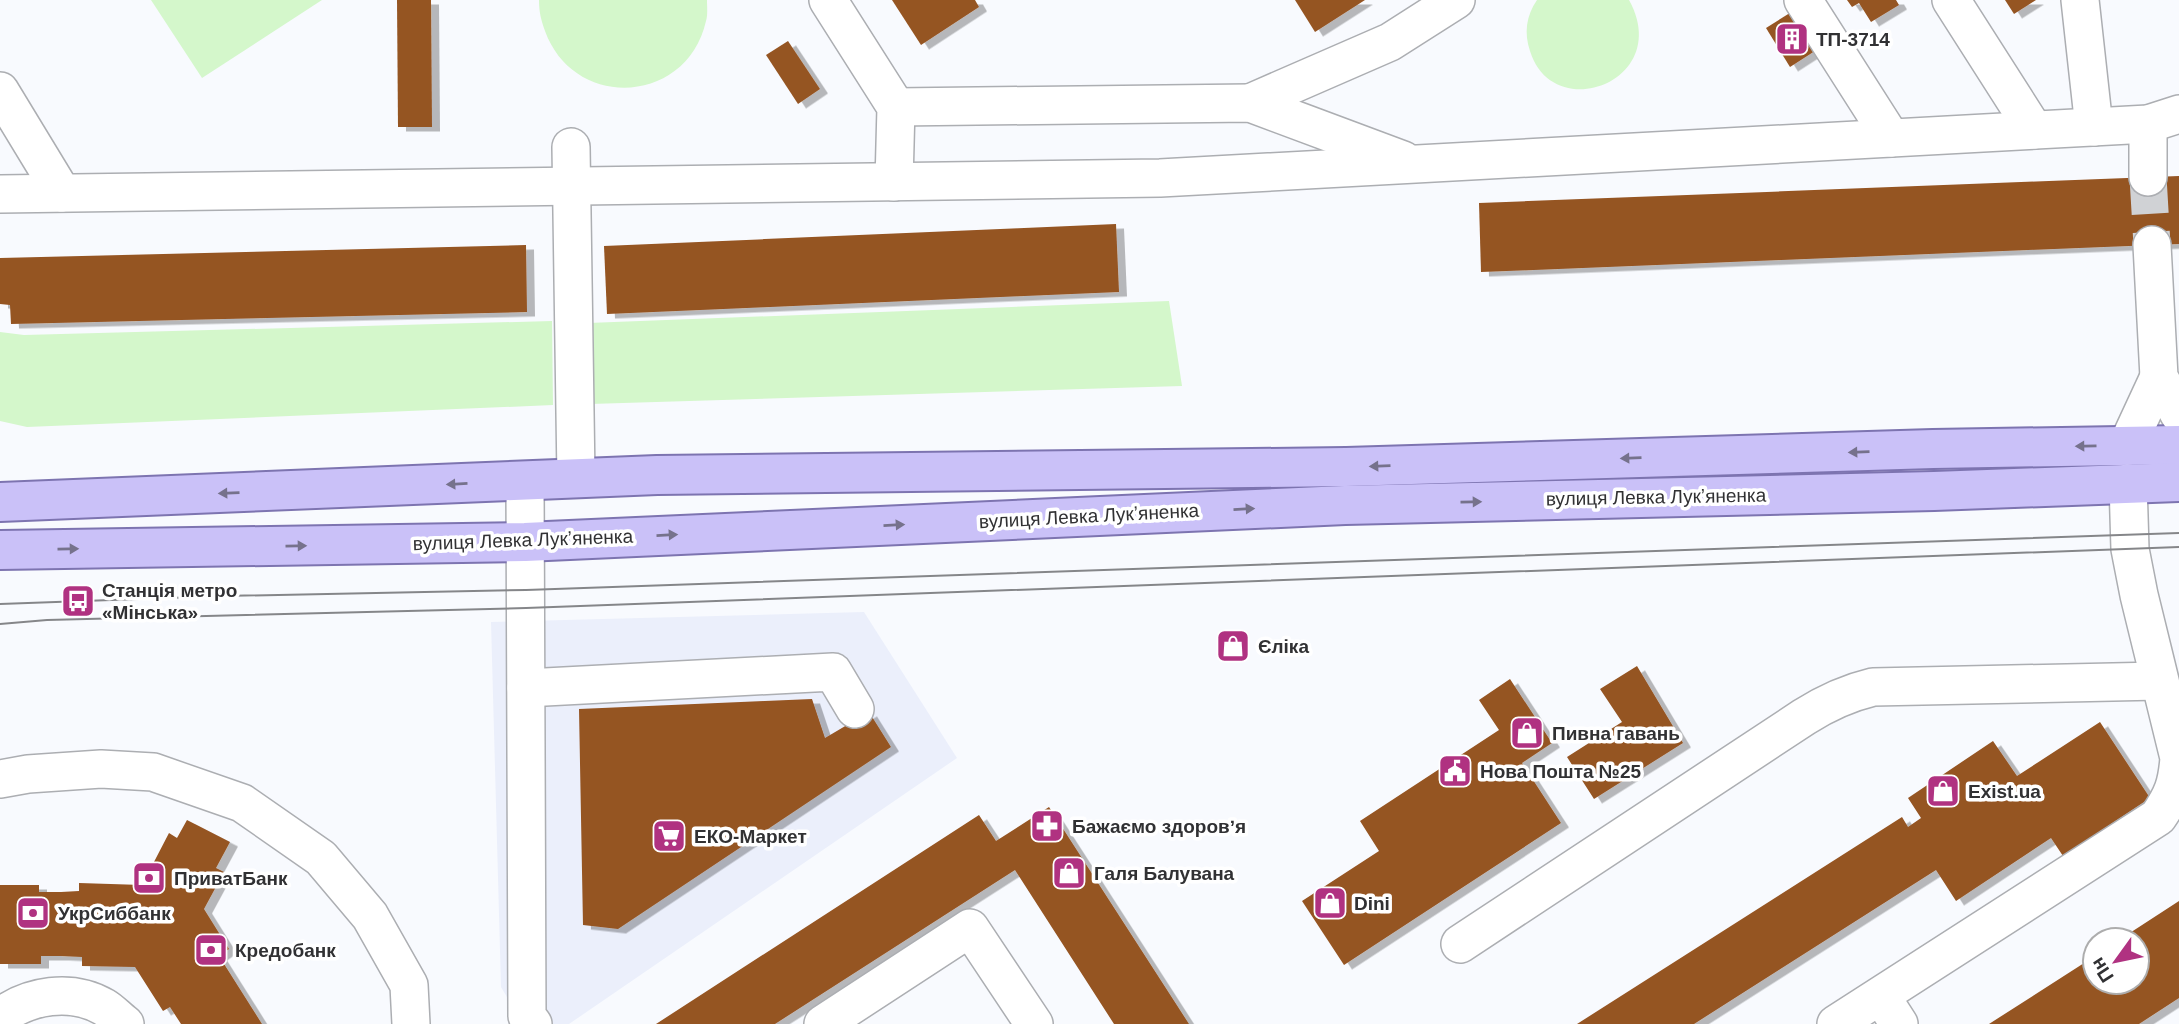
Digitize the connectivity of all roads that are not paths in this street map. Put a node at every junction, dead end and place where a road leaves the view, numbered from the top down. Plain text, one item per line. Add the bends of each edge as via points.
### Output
1 (828, 0) edge
2 (1457, 0) edge
3 (1802, 0) edge
4 (1951, 0) edge
5 (2080, 0) edge
6 (0, 91) edge
7 (1250, 103) junction
8 (896, 107) junction
9 (2163, 119) edge
10 (2094, 127) junction
11 (2035, 130) junction
12 (1891, 138) junction
13 (571, 147) dead end
14 (1417, 165) junction
15 (2148, 177) tunnel mouth
16 (894, 183) junction
17 (571, 186) junction
18 (61, 193) junction
19 (0, 194) edge
20 (2152, 245) tunnel mouth
21 (2159, 377) junction
22 (2179, 414) edge
23 (2179, 445) edge
24 (2127, 446) junction
25 (576, 478) junction
26 (525, 481) junction
27 (2179, 482) edge
28 (2128, 483) junction
29 (0, 502) edge
30 (525, 542) junction
31 (0, 550) edge
32 (2159, 681) junction
33 (526, 688) junction
34 (855, 709) dead end
35 (0, 779) edge
36 (1460, 944) dead end
37 (1890, 1010) edge
38 (0, 1017) edge
39 (125, 1024) edge
40 (411, 1024) edge
41 (533, 1024) edge
42 (823, 1024) edge
43 (1034, 1024) edge
44 (1836, 1024) edge

1 - 8 lane
2 - 7 lane via 1390,42
3 - 12 lane
4 - 11 lane
5 - 10 lane
6 - 18 lane
7 - 8 lane
7 - 14 lane
8 - 16 lane
9 - 10 lane
9 - 15 lane
10 - 11 lane
11 - 12 lane
12 - 14 lane
13 - 17 lane
14 - 16 lane via 1160,178
16 - 17 lane
17 - 18 lane
17 - 25 lane
18 - 19 lane
20 - 21 lane
21 - 22 lane
21 - 24 lane
23 - 24 main road, вулиця Левка Лукʼяненка
24 -> 25 main road, вулиця Левка Лукʼяненка via 1346,467
25 - 26 main road, вулиця Левка Лукʼяненка
26 -> 29 main road, вулиця Левка Лукʼяненка
26 - 30 lane
27 - 28 main road, вулиця Левка Лукʼяненка
30 -> 28 main road, вулиця Левка Лукʼяненка via 1345,505
28 - 32 lane via 2130,549
31 -> 30 main road, вулиця Левка Лукʼяненка
30 - 33 lane
32 - 36 lane via 1873,687 1853,692 1804,717
32 - 37 lane via 2179,758 2171,799 2158,817
33 - 34 lane via 833,672
33 - 41 lane via 527,1016
35 - 40 lane via 102,769 153,772 242,803 321,858 370,916 409,985
37 - 44 lane
38 - 39 lane via 14,1006 43,997 74,997 103,1007
42 - 43 lane via 970,928

